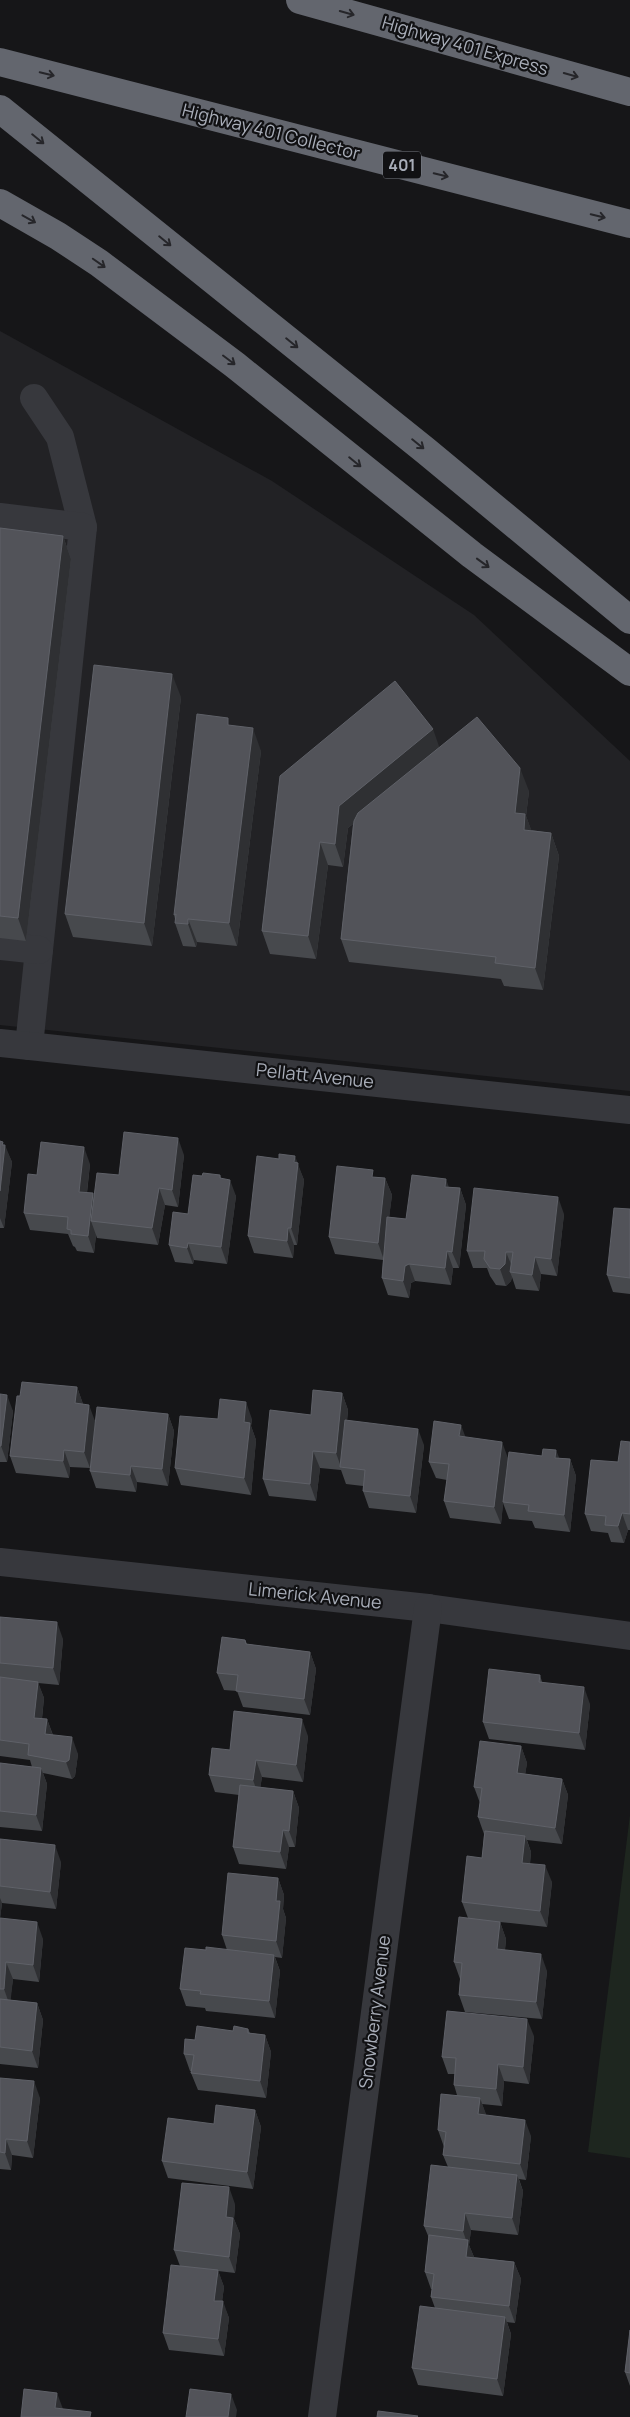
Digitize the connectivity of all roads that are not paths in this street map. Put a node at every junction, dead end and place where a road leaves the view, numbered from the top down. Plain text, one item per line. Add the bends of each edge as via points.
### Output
1 (300, 0) edge
2 (0, 62) edge
3 (630, 92) edge
4 (0, 109) edge
5 (0, 203) edge
6 (630, 224) edge
7 (34, 398) dead end
8 (0, 517) edge
9 (82, 527) junction
10 (541, 606) junction
11 (630, 620) edge
12 (630, 672) edge
13 (630, 684) edge
14 (0, 946) edge
15 (39, 950) junction
16 (0, 1043) edge
17 (30, 1046) junction
18 (630, 1110) edge
19 (0, 1562) edge
20 (428, 1608) junction
21 (630, 1636) edge
22 (322, 2417) edge

1 -> 3 highway, Highway 401 Express
2 -> 6 highway, Highway 401 Collector / 401
4 -> 11 highway via 426,451
5 -> 10 highway via 99,263 236,365 472,555
7 - 9 street via 60,437
8 - 9 street
9 - 15 street
10 - 12 highway
10 - 13 highway
14 - 15 street
15 - 17 street
16 - 17 street, Pellatt Avenue
17 - 18 street, Pellatt Avenue
19 - 20 street, Limerick Avenue
20 - 21 street, Limerick Avenue
20 - 22 street, Snowberry Avenue

